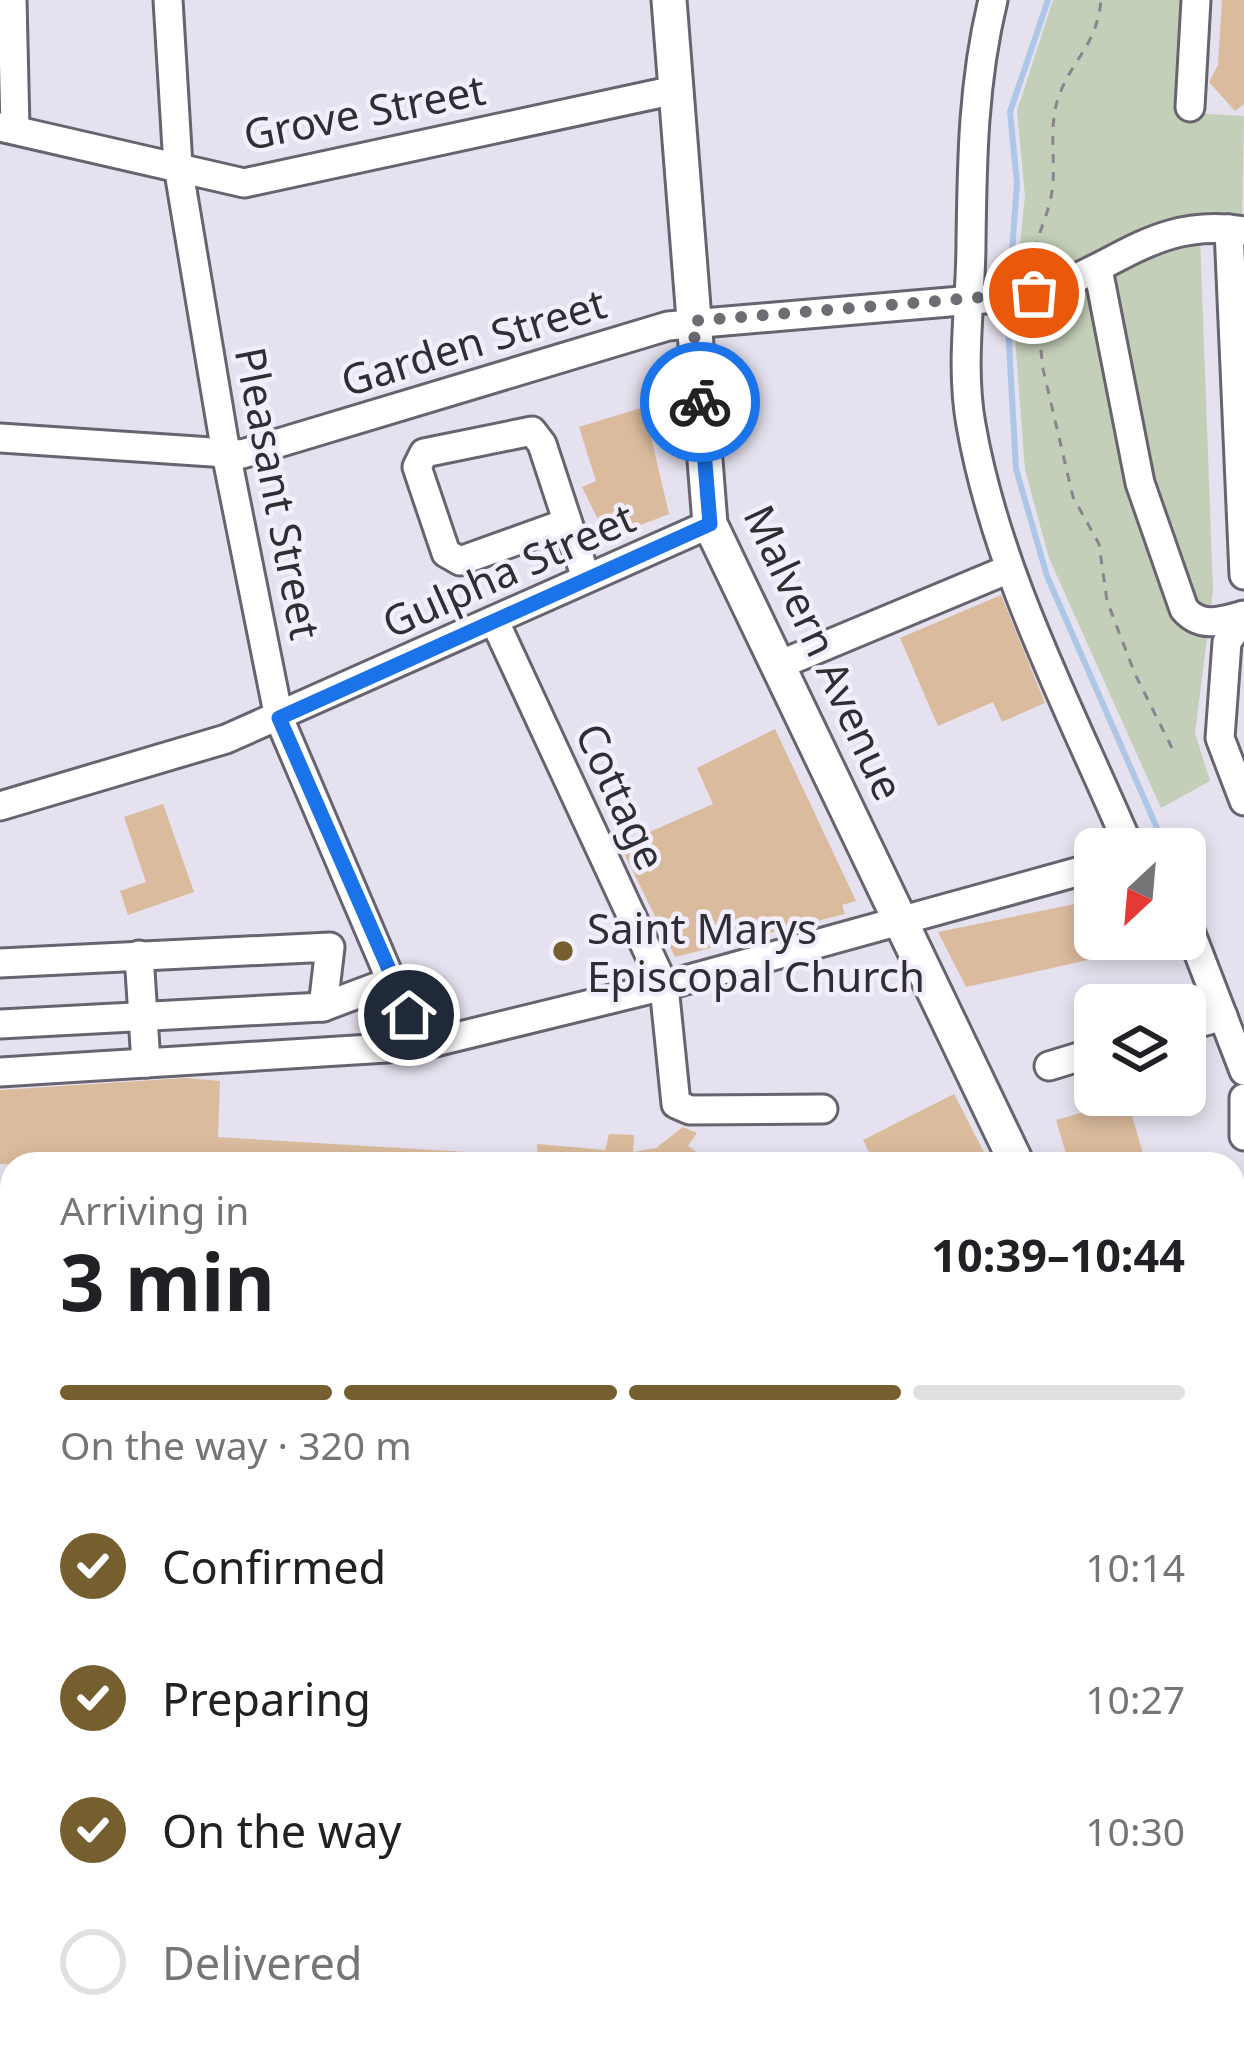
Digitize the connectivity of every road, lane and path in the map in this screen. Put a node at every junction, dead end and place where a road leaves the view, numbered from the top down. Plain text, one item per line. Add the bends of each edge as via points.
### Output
1 (11, 0) edge
2 (168, 0) edge
3 (669, 0) edge
4 (993, 0) edge
5 (1101, 0) edge
6 (1196, 0) edge
7 (675, 90) junction
8 (1190, 107) dead end
9 (7, 128) edge
10 (178, 166) junction
11 (1237, 230) edge
12 (1098, 269) junction
13 (1034, 293) junction
14 (971, 298) junction
15 (693, 321) junction
16 (0, 438) edge
17 (226, 454) junction
18 (566, 523) junction
19 (710, 524) junction
20 (1009, 569) junction
21 (1244, 575) edge
22 (586, 578) junction
23 (1244, 616) edge
24 (495, 622) junction
25 (779, 665) junction
26 (279, 718) junction
27 (1174, 754) dead end
28 (1244, 801) edge
29 (0, 806) edge
30 (1121, 828) edge
31 (1074, 873) edge
32 (901, 920) junction
33 (140, 955) junction
34 (1201, 960) edge
35 (0, 963) edge
36 (395, 980) junction
37 (664, 986) junction
38 (323, 1007) junction
39 (142, 1015) junction
40 (1223, 1016) junction
41 (1206, 1021) edge
42 (0, 1024) edge
43 (419, 1046) junction
44 (1074, 1058) edge
45 (146, 1064) junction
46 (1049, 1066) dead end
47 (1244, 1071) edge
48 (0, 1072) edge
49 (1244, 1098) edge
50 (823, 1109) dead end
51 (1244, 1136) edge
52 (1011, 1152) edge

1 - 9 street
2 - 10 street, Pleasant Street
3 - 7 main road, Malvern Avenue
4 - 14 street via 972,102
5 - 13 path via 1099,30 1061,89 1050,127 1051,202 1033,244
6 - 8 street
7 - 10 street, Grove Street via 244,183
7 - 15 main road, Malvern Avenue
9 - 10 street, Grove Street
10 - 17 street, Pleasant Street
11 - 12 street, Garden Street via 1191,226
11 - 21 street
12 - 13 street, Garden Street
12 - 23 street via 1140,483 1184,609 1214,623
13 - 14 street, Garden Street
13 - 27 path via 1073,496 1099,544 1107,601 1127,655
14 - 15 street, Garden Street
14 - 20 street via 964,361 971,425
15 - 17 street, Garden Street
15 - 19 main road, Malvern Avenue
16 - 17 street, Garden Street
17 - 26 street, Pleasant Street
18 - 18 street via 532,431 424,453 417,467 446,553 460,561
18 - 22 street
19 - 22 street, Gulpha Street
19 - 25 main road, Malvern Avenue
20 - 25 street
20 - 30 street
22 - 24 street, Gulpha Street
23 - 28 street via 1227,642 1220,738
24 - 26 street, Gulpha Street
24 - 37 street, Cottage
25 - 32 main road, Malvern Avenue
26 - 29 street, Gulpha Street
26 - 36 street, Pleasant Street
31 - 32 street
32 - 37 street
32 - 52 main road, Malvern Avenue
33 - 35 street
33 - 38 street via 330,947
33 - 39 street
34 - 40 street
36 - 38 street
36 - 43 street, Pleasant Street
37 - 43 street
37 - 50 street, Cottage via 676,1104
38 - 39 street
39 - 42 street
39 - 45 street
40 - 41 street
40 - 47 street
43 - 45 street
44 - 46 street
45 - 48 street
49 - 51 street

